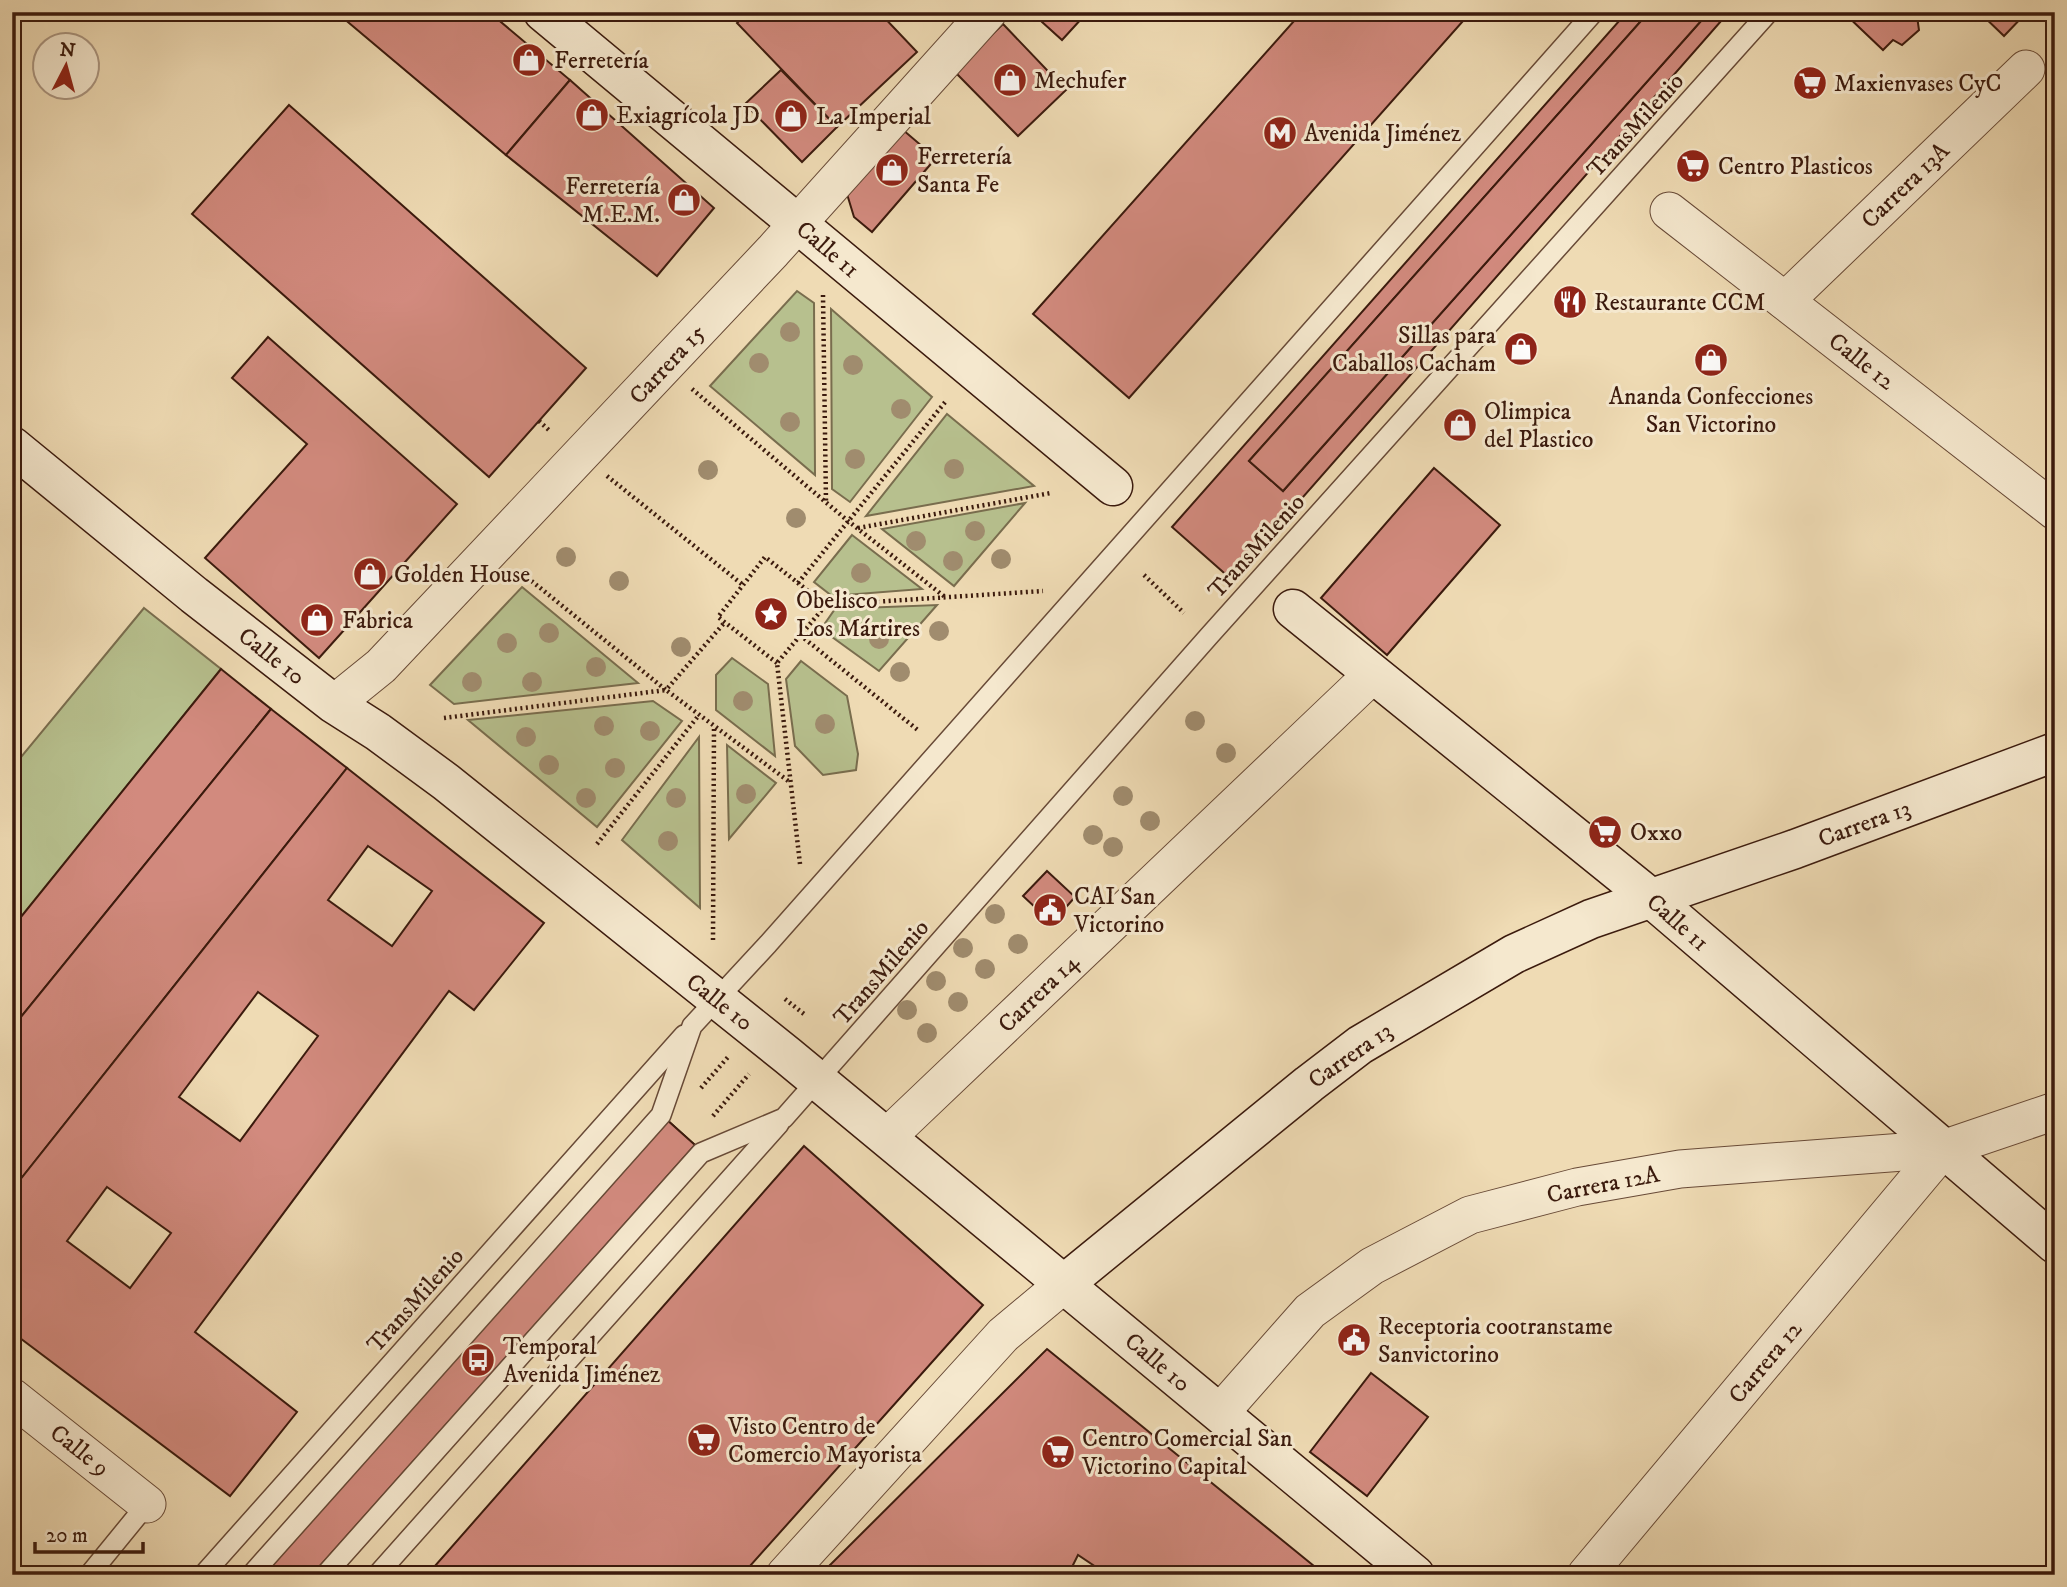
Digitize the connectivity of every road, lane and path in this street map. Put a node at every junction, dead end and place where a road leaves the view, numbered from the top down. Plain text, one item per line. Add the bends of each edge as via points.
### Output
1 (542, 12) edge
2 (988, 12) edge
3 (1594, 12) edge
4 (1769, 12) edge
5 (2026, 69) dead end
6 (1669, 211) dead end
7 (798, 224) junction
8 (823, 294) dead end
9 (1785, 301) junction
10 (692, 389) dead end
11 (946, 401) dead end
12 (539, 421) dead end
13 (12, 446) edge
14 (581, 455) junction
15 (1112, 486) dead end
16 (1051, 493) dead end
17 (826, 502) junction
18 (2055, 511) edge
19 (848, 521) junction
20 (857, 528) junction
21 (523, 574) dead end
22 (1144, 575) dead end
23 (798, 583) junction
24 (743, 585) junction
25 (1044, 591) dead end
26 (945, 597) junction
27 (826, 605) junction
28 (1293, 609) dead end
29 (1184, 613) dead end
30 (725, 622) junction
31 (800, 635) junction
32 (777, 663) junction
33 (1373, 674) junction
34 (666, 691) junction
35 (334, 704) junction
36 (699, 715) junction
37 (444, 718) dead end
38 (714, 726) junction
39 (919, 731) dead end
40 (2055, 751) edge
41 (791, 783) junction
42 (597, 844) dead end
43 (800, 864) dead end
44 (1652, 899) junction
45 (713, 940) dead end
46 (785, 999) dead end
47 (704, 1012) junction
48 (804, 1014) dead end
49 (749, 1074) dead end
50 (818, 1080) junction
51 (2055, 1111) edge
52 (784, 1118) junction
53 (708, 1122) dead end
54 (887, 1137) junction
55 (1943, 1149) junction
56 (2055, 1244) edge
57 (1064, 1284) junction
58 (12, 1397) edge
59 (1220, 1413) junction
60 (147, 1504) joint
61 (89, 1575) edge
62 (203, 1575) edge
63 (251, 1575) edge
64 (325, 1575) edge
65 (377, 1575) edge
66 (785, 1575) edge
67 (1415, 1575) edge
68 (1586, 1575) edge

1 - 7 street, Calle 11
2 - 7 street, Carrera 15
3 - 47 lane, TransMilenio
4 - 50 lane, TransMilenio via 1218,625
5 - 9 street, Carrera 13A
6 - 9 street, Calle 12
7 - 14 street, Carrera 15
7 - 15 street, Calle 11
8 - 17 path
9 - 18 street, Calle 12
10 - 17 path
11 - 19 path
12 - 14 path
13 - 35 street, Calle 10
14 - 24 path
14 - 35 street, Carrera 15 via 381,667
16 - 20 path
17 - 19 path
19 - 20 path
19 - 23 path
20 - 26 path
21 - 34 path
22 - 29 path
23 - 24 path via 765,557
23 - 27 path
24 - 30 path via 718,617
25 - 26 path
26 - 27 path
27 - 31 path
28 - 33 street, Calle 11
30 - 32 path
30 - 34 path
31 - 32 path
31 - 39 path
32 - 41 path
33 - 44 street, Calle 11
33 - 54 street, Carrera 14
34 - 36 path
34 - 37 path
35 - 47 street, Calle 10 via 446,782
36 - 38 path
36 - 42 path
38 - 41 path
38 - 45 path
40 - 44 street, Carrera 13
41 - 43 path
44 - 55 street, Calle 11
44 - 57 street, Carrera 13 via 1591,919 1514,954 1360,1045
46 - 48 path
47 - 50 street, Calle 10
47 - 62 lane, TransMilenio
47 - 63 lane, TransMilenio via 661,1115
49 - 53 path
50 - 52 lane, TransMilenio
50 - 54 street, Calle 10
51 - 55 street, Carrera 12A
52 - 64 lane, TransMilenio via 701,1153
52 - 65 lane, TransMilenio
54 - 57 street, Calle 10
55 - 56 street, Calle 11
55 - 59 street, Carrera 12A via 1680,1169 1577,1186 1470,1215 1372,1266 1310,1311
55 - 68 street, Carrera 12
57 - 59 street, Calle 10
57 - 66 street, Carrera 13 via 1003,1335
58 - 60 street, Calle 9
59 - 67 street, Calle 10
60 - 61 lane

